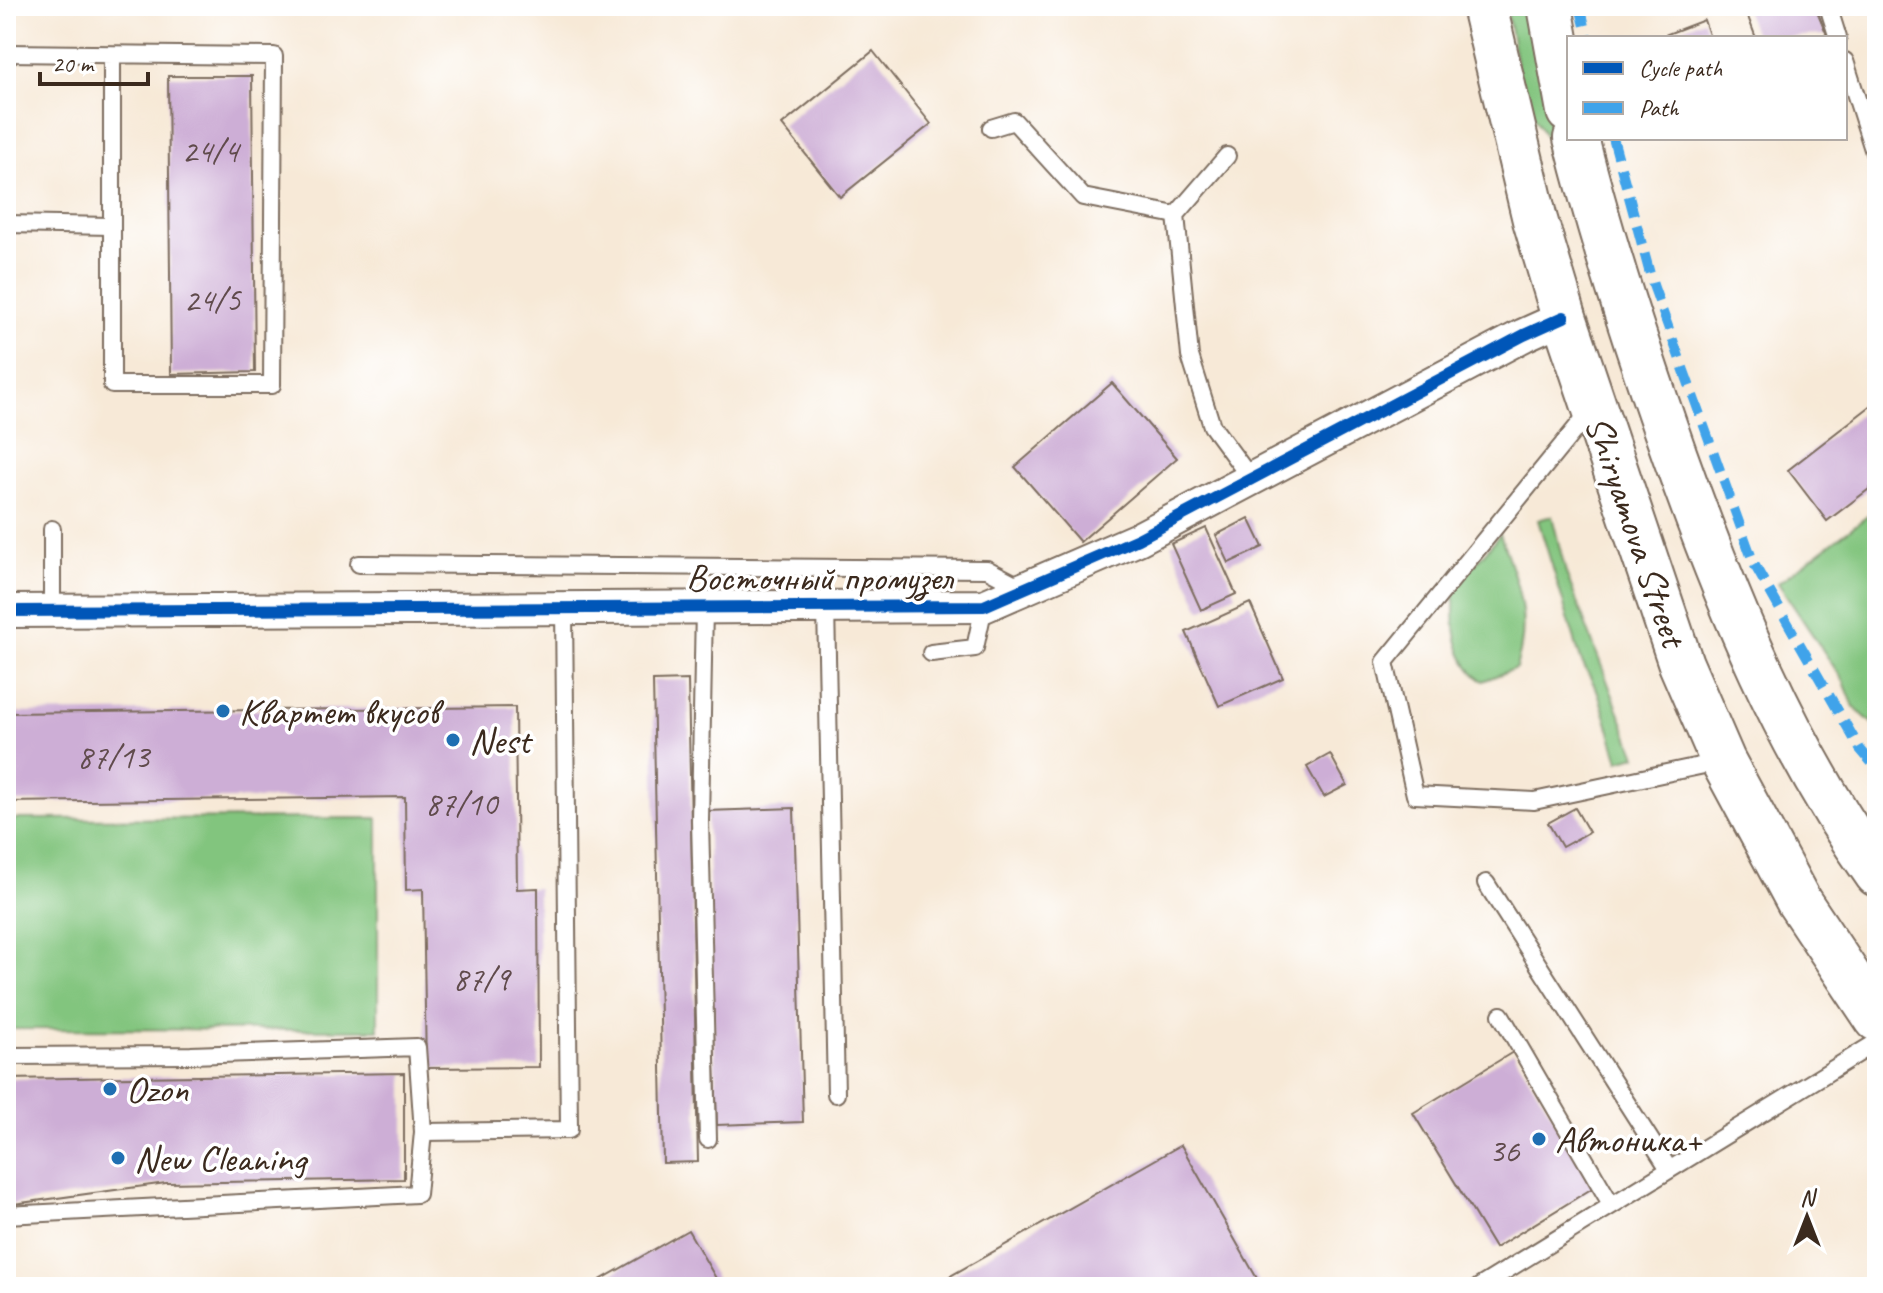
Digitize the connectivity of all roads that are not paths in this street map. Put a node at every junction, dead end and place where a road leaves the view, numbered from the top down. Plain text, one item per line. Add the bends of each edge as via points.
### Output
1 (1484, 6) edge
2 (1550, 6) edge
3 (1828, 6) edge
4 (1837, 36) edge
5 (6, 53) edge
6 (112, 56) junction
7 (1847, 67) edge
8 (1567, 100) edge
9 (991, 128) dead end
10 (1577, 140) edge
11 (1227, 156) dead end
12 (1877, 162) edge
13 (1176, 215) junction
14 (6, 224) edge
15 (111, 226) junction
16 (1564, 317) junction
17 (1593, 407) junction
18 (1251, 479) junction
19 (52, 529) dead end
20 (359, 564) dead end
21 (1024, 588) junction
22 (984, 606) junction
23 (704, 607) junction
24 (826, 607) junction
25 (564, 608) junction
26 (52, 610) junction
27 (6, 611) edge
28 (931, 653) dead end
29 (1723, 761) junction
30 (1877, 874) edge
31 (1486, 883) dead end
32 (1501, 1015) dead end
33 (1877, 1019) edge
34 (1877, 1042) edge
35 (6, 1056) edge
36 (836, 1094) dead end
37 (423, 1132) junction
38 (708, 1139) dead end
39 (1669, 1169) junction
40 (1611, 1204) junction
41 (6, 1215) edge
42 (1479, 1287) edge

1 - 16 main road, Shiryamova Street
2 - 8 main road
3 - 4 lane
5 - 6 lane
6 - 15 lane
6 - 15 lane via 274,56 272,385 112,385
7 - 12 lane
9 - 13 lane via 1014,121 1083,197
10 - 30 main road, Shiryamova Street via 1632,334 1748,644 1810,767
11 - 13 lane
13 - 18 lane via 1190,356 1212,426
14 - 15 lane
16 - 17 main road, Shiryamova Street
16 - 18 street, Восточный промузел
17 - 29 main road, Shiryamova Street via 1681,664
17 - 29 lane via 1385,662 1415,795 1534,801
18 - 21 street, Восточный промузел via 1138,539
19 - 26 lane
20 - 21 lane via 987,569
21 - 22 street, Восточный промузел
22 - 24 street, Восточный промузел
22 - 28 lane via 975,648
23 - 24 street, Восточный промузел
23 - 25 street, Восточный промузел
23 - 38 lane via 700,821
24 - 36 lane
25 - 26 street, Восточный промузел
25 - 37 lane via 569,1130
26 - 27 street, Восточный промузел
29 - 33 main road, Shiryamova Street via 1799,902
31 - 39 lane
32 - 40 lane
34 - 39 lane
35 - 37 lane via 417,1047
37 - 41 lane via 417,1194
39 - 40 lane
40 - 42 lane

